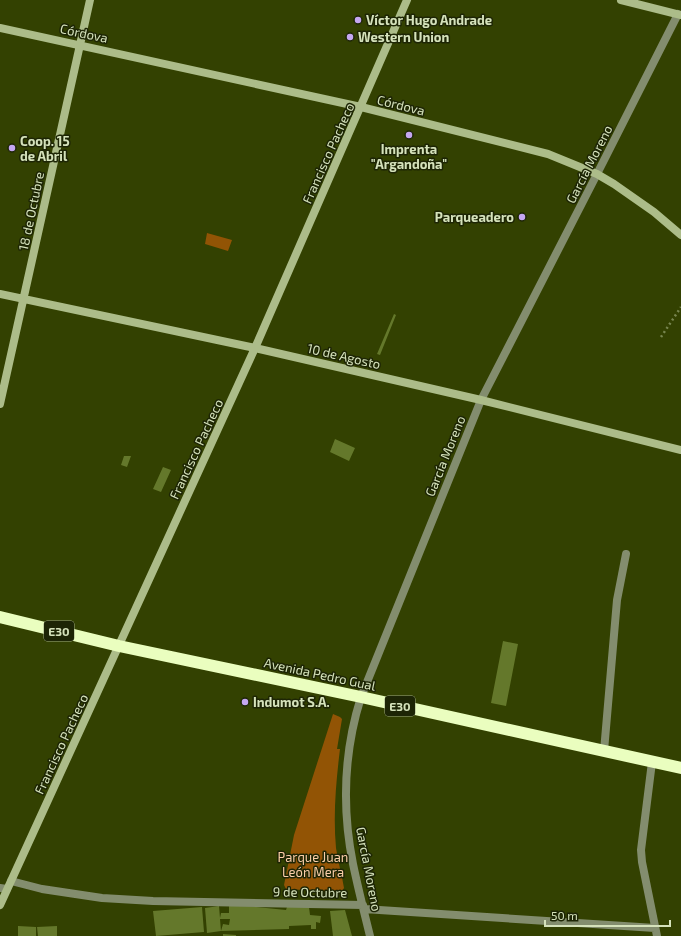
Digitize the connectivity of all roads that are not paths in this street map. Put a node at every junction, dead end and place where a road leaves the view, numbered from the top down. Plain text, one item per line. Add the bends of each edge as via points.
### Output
1 (90, 0) edge
2 (407, 0) edge
3 (621, 0) edge
4 (679, 14) edge
5 (0, 28) edge
6 (80, 45) junction
7 (361, 107) junction
8 (597, 174) junction
9 (681, 235) edge
10 (0, 294) edge
11 (24, 299) junction
12 (255, 348) junction
13 (480, 400) junction
14 (0, 404) edge
15 (681, 450) edge
16 (626, 554) dead end
17 (0, 617) edge
18 (119, 646) junction
19 (361, 697) junction
20 (604, 751) junction
21 (652, 762) junction
22 (681, 768) edge
23 (11, 881) junction
24 (3, 888) edge
25 (0, 905) edge
26 (363, 907) junction
27 (656, 932) edge
28 (370, 936) edge

1 - 6 street, 18 de Octubre
2 - 7 street, Francisco Pacheco
3 - 4 street
4 - 8 street, García Moreno
5 - 6 street, Córdova
6 - 7 street, Córdova
6 - 11 street, 18 de Octubre
7 - 8 street, Córdova via 548,154
7 - 12 street, Francisco Pacheco
8 - 9 street, Córdova via 654,212
8 - 13 street, García Moreno
10 - 11 street, 10 de Agosto
11 - 12 street, 10 de Agosto
11 - 14 street, 18 de Octubre
12 - 13 street, 10 de Agosto
12 - 18 street, Francisco Pacheco
13 - 15 street, 10 de Agosto
13 - 19 street, García Moreno
16 - 20 street via 617,600
17 - 18 highway, Avenida Pedro Gual / E30
18 - 19 highway, Avenida Pedro Gual / E30
18 - 23 street, Francisco Pacheco
19 - 20 highway, Avenida Pedro Gual / E30
19 - 26 street, García Moreno via 350,746 346,796 352,858
20 - 21 highway, Avenida Pedro Gual / E30
21 - 22 highway, Avenida Pedro Gual / E30
21 - 27 street via 641,850
23 - 24 street, Francisco Pacheco
23 - 26 street, 9 de Octubre via 42,889 102,898
24 - 25 street, Francisco Pacheco
26 - 27 street, 9 de Octubre
26 - 28 street, García Moreno

